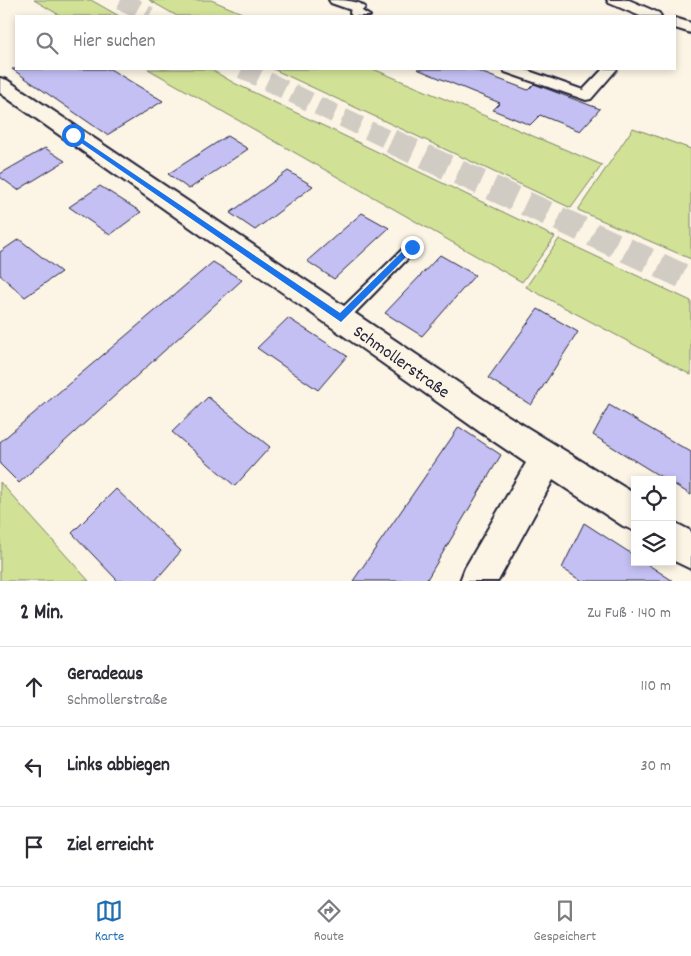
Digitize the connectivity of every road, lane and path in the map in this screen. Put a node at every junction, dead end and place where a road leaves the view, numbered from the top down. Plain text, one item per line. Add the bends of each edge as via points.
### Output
1 (338, 0) edge
2 (615, 0) edge
3 (360, 12) edge
4 (650, 15) edge
5 (676, 24) edge
6 (690, 38) edge
7 (513, 70) edge
8 (609, 70) edge
9 (0, 84) edge
10 (412, 247) dead end
11 (341, 318) junction
12 (547, 458) junction
13 (631, 511) edge
14 (676, 542) edge
15 (691, 551) edge
16 (478, 581) edge

1 - 3 street
2 - 4 street
5 - 6 street
7 - 8 street via 586,96
9 - 11 street, Schmollerstraße
10 - 11 lane
11 - 12 street, Schmollerstraße
12 - 13 street, Schmollerstraße
12 - 16 street
14 - 15 street

